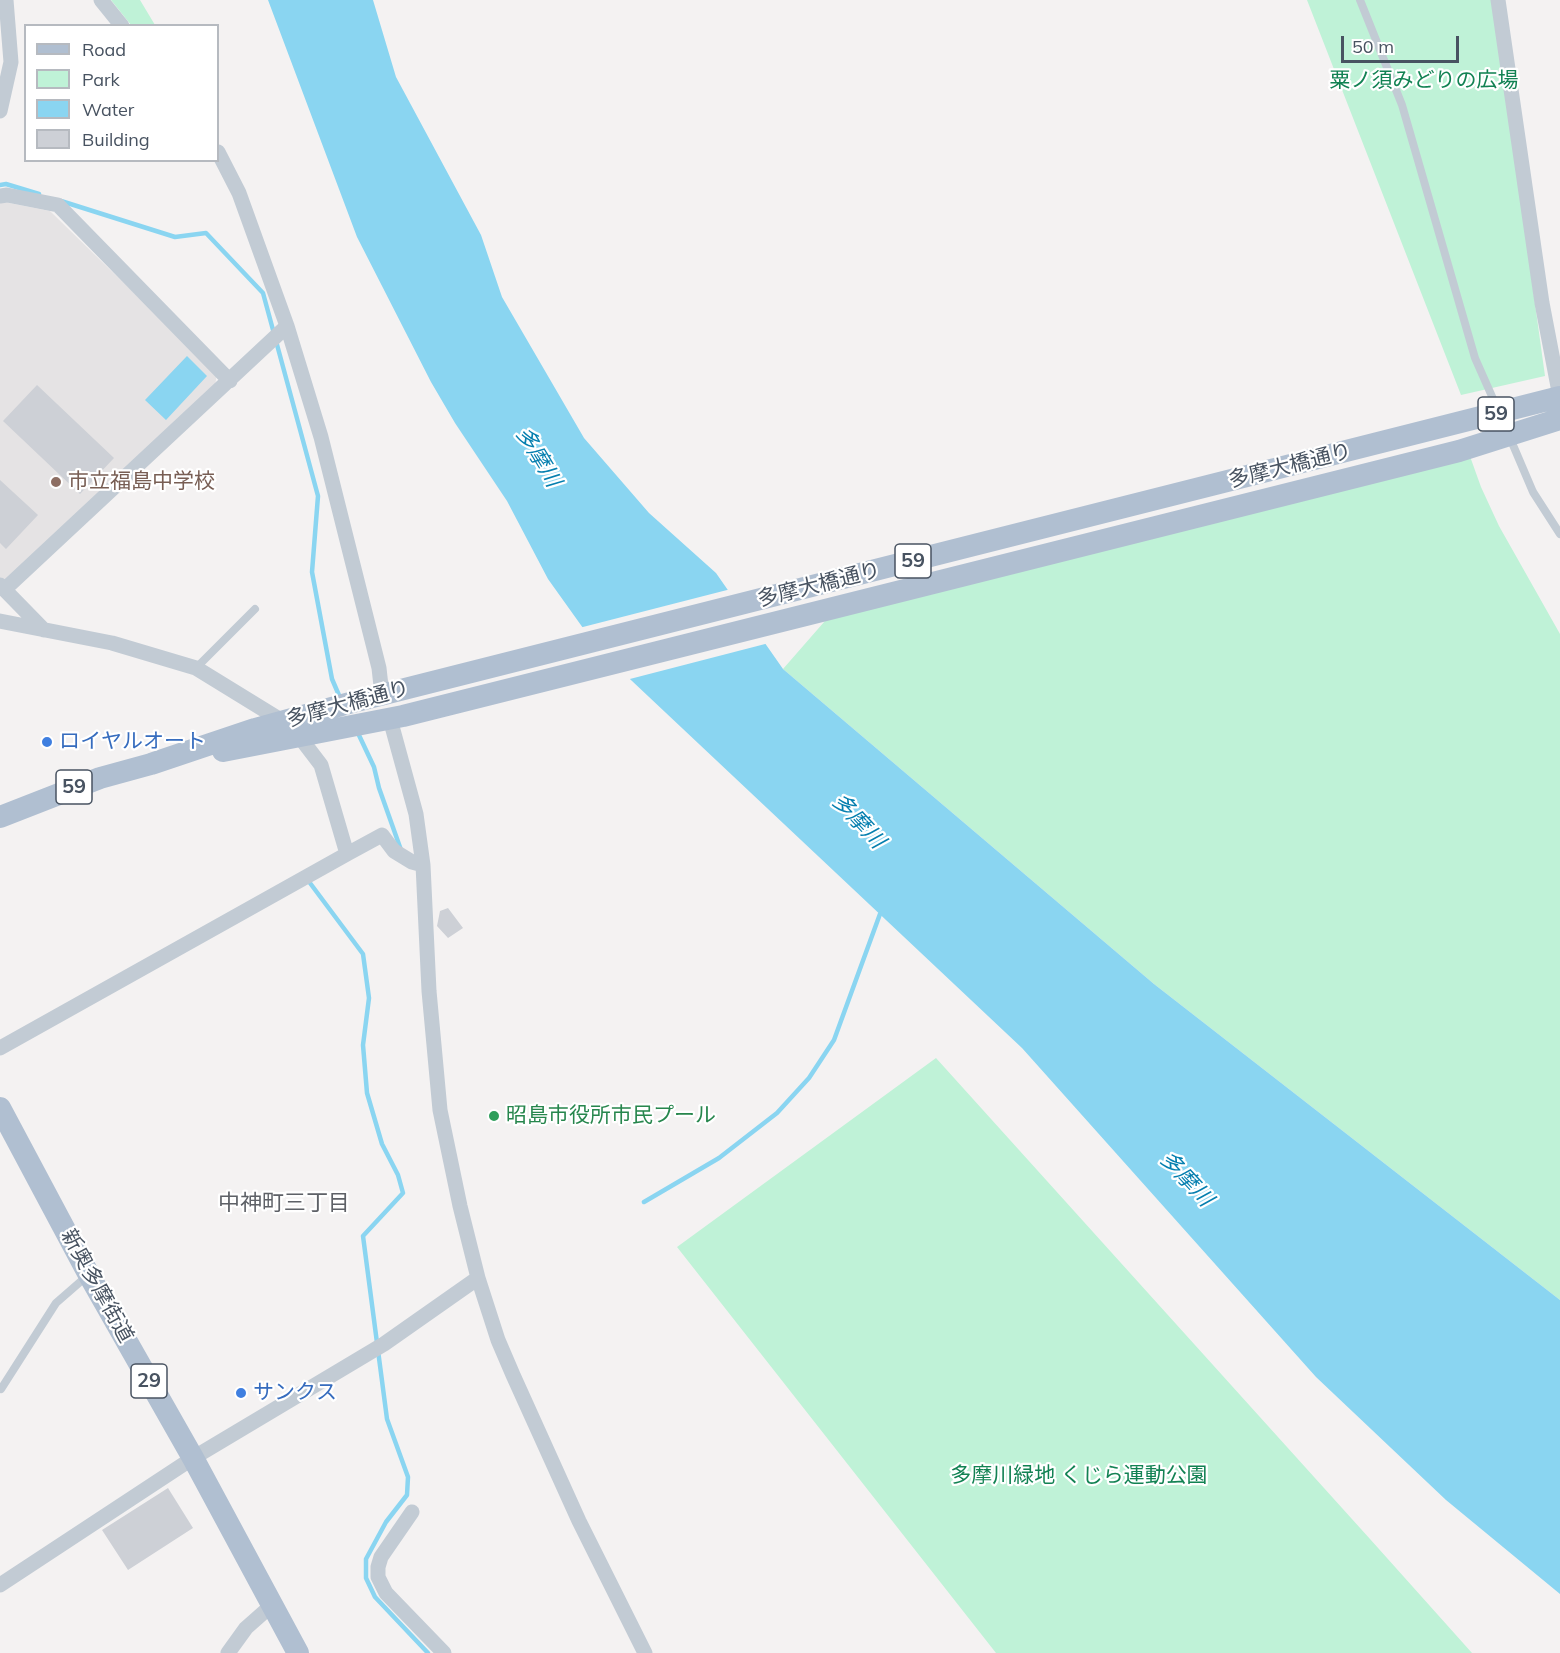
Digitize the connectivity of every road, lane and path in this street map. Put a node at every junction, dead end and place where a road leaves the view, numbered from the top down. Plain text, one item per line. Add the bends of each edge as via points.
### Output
1 (6, 0) edge
2 (101, 0) edge
3 (1360, 0) edge
4 (1498, 0) edge
5 (120, 24) edge
6 (0, 111) edge
7 (219, 155) edge
8 (0, 196) edge
9 (284, 329) junction
10 (230, 381) junction
11 (1560, 397) edge
12 (1560, 419) edge
13 (1560, 534) edge
14 (2, 587) edge
15 (255, 609) dead end
16 (0, 621) edge
17 (44, 630) junction
18 (196, 668) junction
19 (388, 693) junction
20 (397, 717) junction
21 (260, 736) junction
22 (0, 817) edge
23 (347, 854) junction
24 (417, 863) junction
25 (0, 1048) edge
26 (0, 1108) edge
27 (89, 1275) junction
28 (478, 1278) junction
29 (1, 1389) edge
30 (193, 1458) junction
31 (412, 1512) dead end
32 (0, 1586) edge
33 (272, 1605) junction
34 (228, 1653) edge
35 (298, 1653) edge
36 (444, 1653) edge
37 (645, 1653) edge

1 - 6 street via 11,62
2 - 5 street
3 - 13 lane via 1402,105 1475,358 1533,492
4 - 11 street via 1542,303
7 - 9 street via 239,193
8 - 10 street via 58,204
9 - 10 street
9 - 19 street via 324,448
10 - 14 street
11 - 19 main road, 多摩大橋通り / 59
12 - 20 main road, 多摩大橋通り / 59 via 1458,451
14 - 17 street
15 - 18 lane
16 - 17 street
17 - 18 street via 112,643
18 - 23 street via 292,727 321,765
19 - 21 main road, 多摩大橋通り / 59
20 - 21 main road, 多摩大橋通り / 59 via 363,725
20 - 24 street via 416,814
21 - 22 main road, 多摩大橋通り / 59 via 100,778
23 - 24 street via 382,835 394,851
23 - 25 street
24 - 28 street via 440,1110
26 - 27 main road, 新奥多摩街道 / 29
27 - 29 lane via 56,1303
27 - 30 main road, 新奥多摩街道 / 29
28 - 30 street via 384,1344
28 - 37 street via 513,1375 579,1521
30 - 32 street
30 - 33 main road, 新奥多摩街道 / 29
31 - 36 street via 381,1557 378,1577 386,1593
33 - 34 street via 246,1628
33 - 35 main road, 新奥多摩街道 / 29

